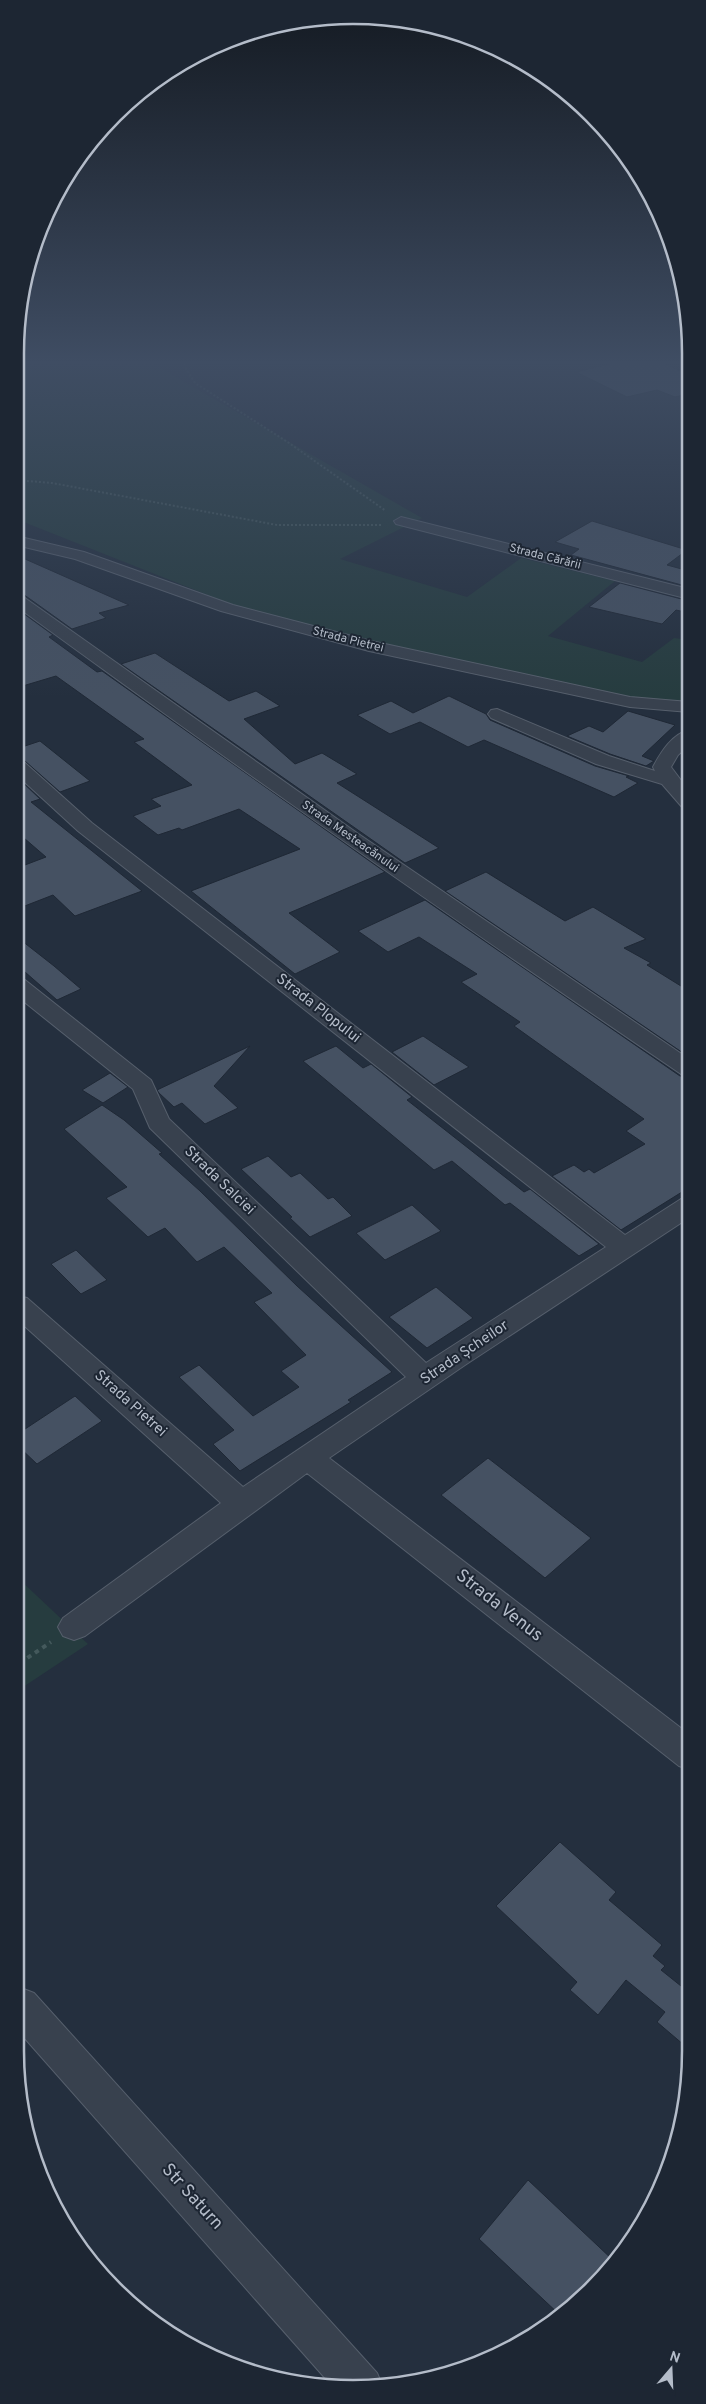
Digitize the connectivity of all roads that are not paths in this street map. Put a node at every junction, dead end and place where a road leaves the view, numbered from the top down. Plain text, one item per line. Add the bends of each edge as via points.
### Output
1 (401, 521) road end
2 (24, 543) edge
3 (682, 592) edge
4 (24, 605) edge
5 (682, 706) edge
6 (497, 714) dead end
7 (682, 741) edge
8 (24, 773) edge
9 (668, 780) junction
10 (682, 795) edge
11 (24, 991) edge
12 (682, 1063) edge
13 (682, 1210) edge
14 (624, 1247) junction
15 (24, 1310) edge
16 (425, 1379) junction
17 (307, 1457) junction
18 (242, 1504) junction
19 (74, 1627) road end
20 (682, 1749) edge
21 (24, 2009) edge
22 (355, 2380) edge

1 - 3 street, Strada Cărării
2 - 5 street, Strada Pietrei via 79,555 227,608 369,646 630,702
4 - 12 street, Strada Mesteacănului via 238,760
6 - 9 street via 616,765
7 - 9 street via 664,760 662,767
8 - 14 street, Strada Plopului via 85,827
9 - 10 street
11 - 16 street, Strada Salciei via 143,1085 158,1123
13 - 14 street, Strada Șcheilor
14 - 16 street, Strada Șcheilor
15 - 18 street, Strada Pietrei
16 - 17 street, Strada Șcheilor
17 - 18 street, Strada Șcheilor
17 - 20 street, Strada Venus
18 - 19 street, Strada Șcheilor
21 - 22 street, Str Saturn

